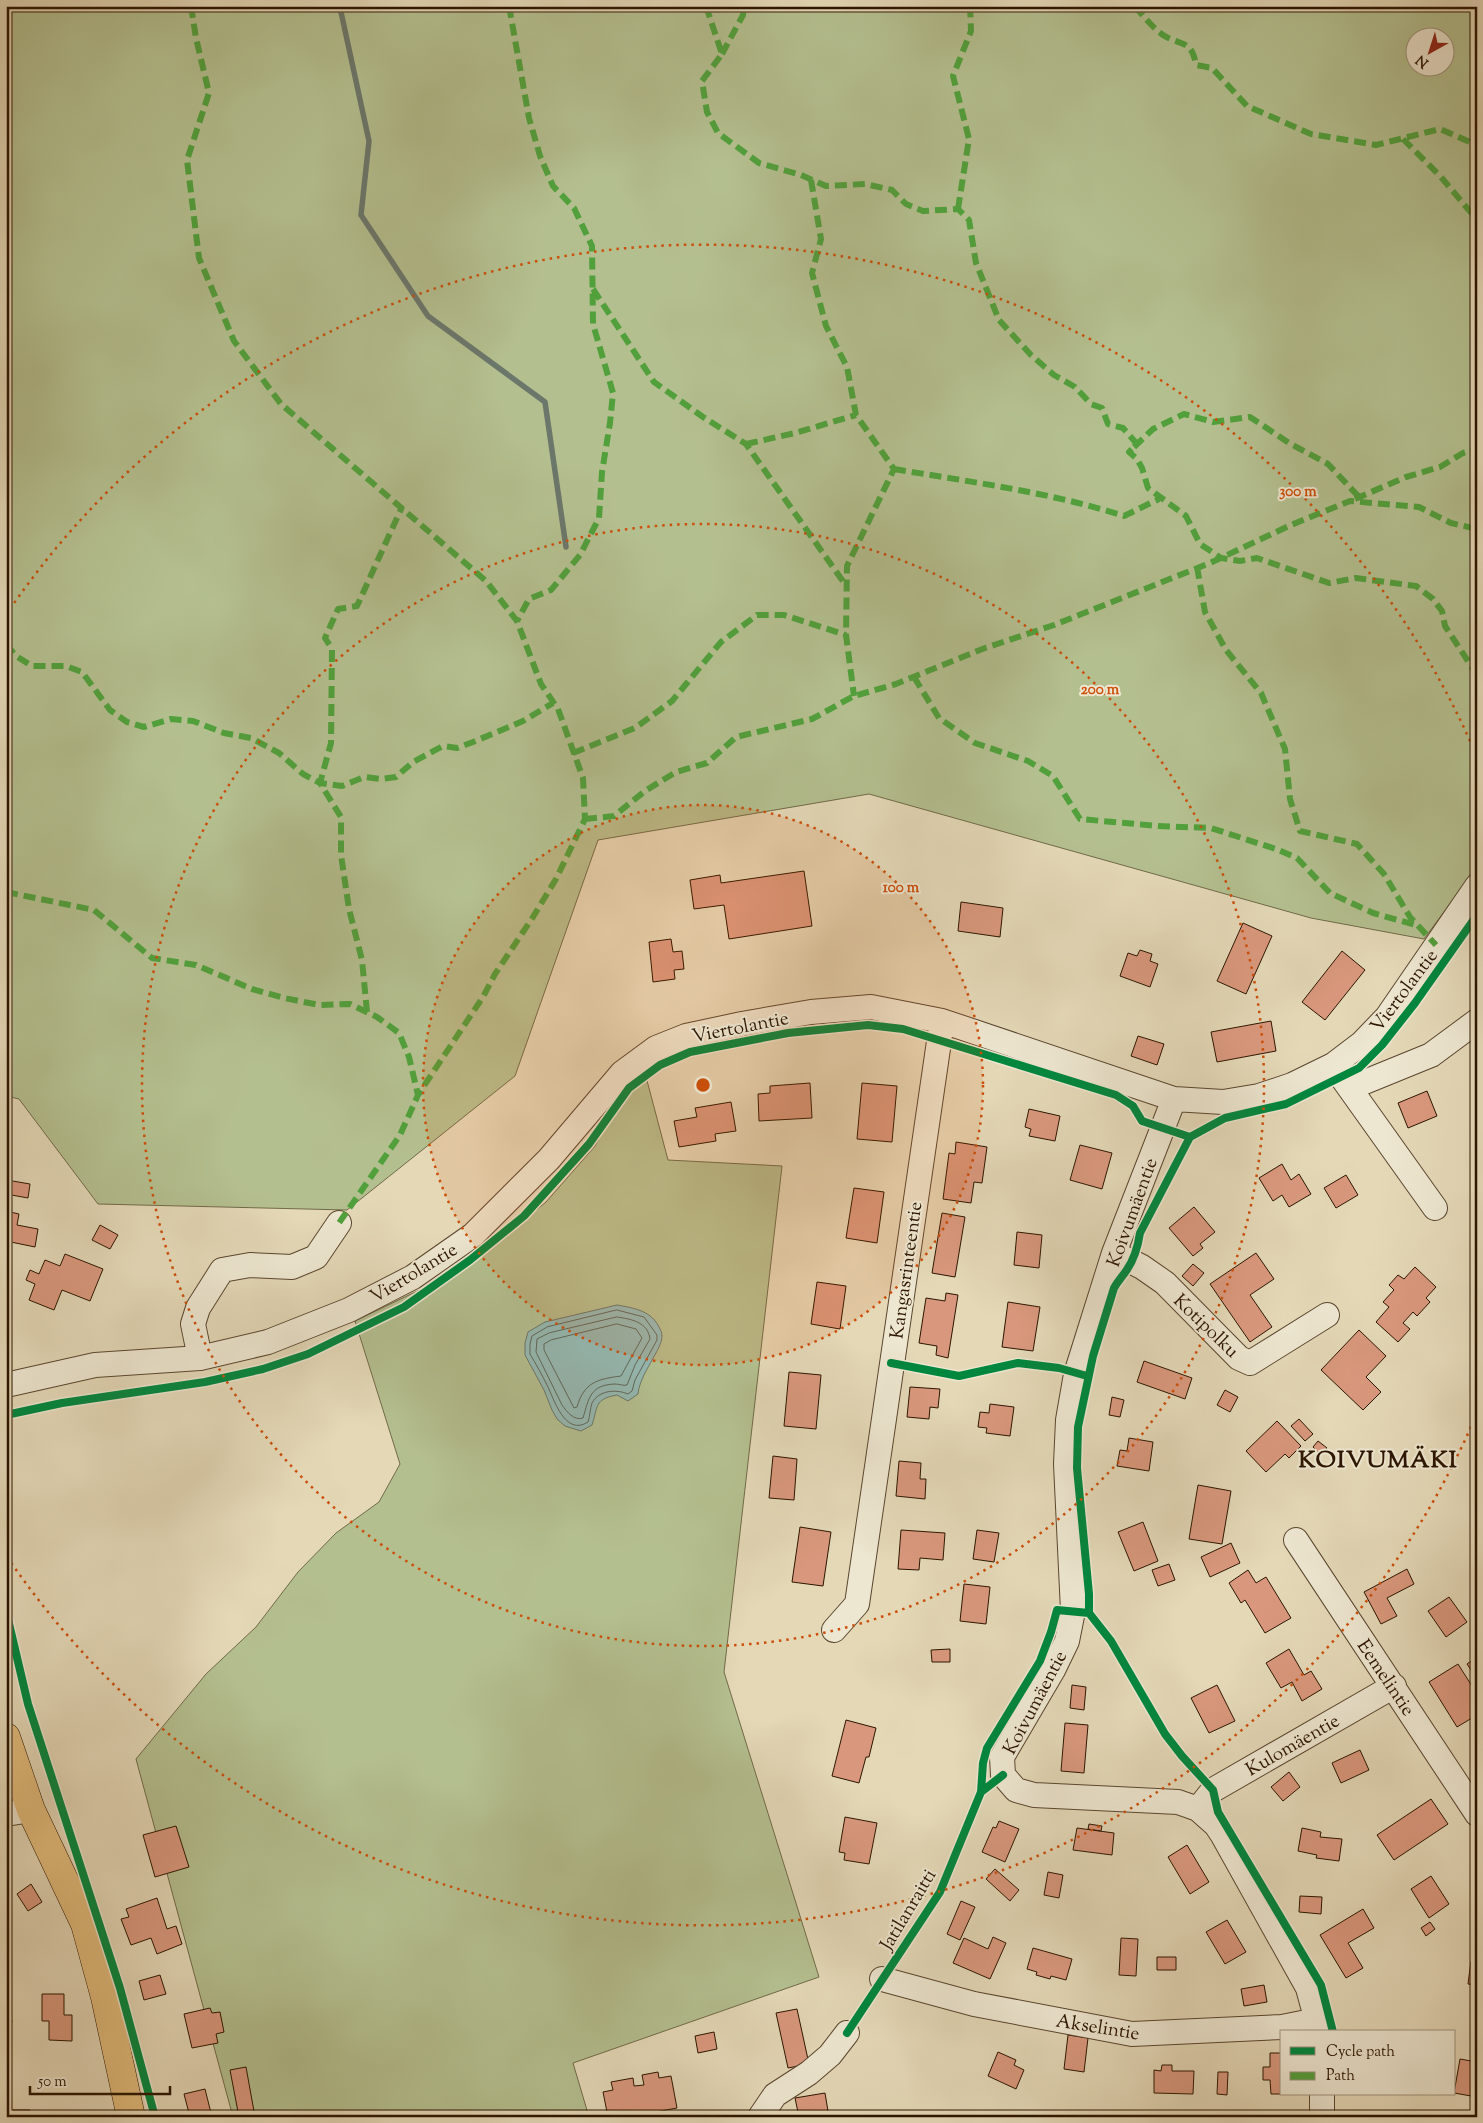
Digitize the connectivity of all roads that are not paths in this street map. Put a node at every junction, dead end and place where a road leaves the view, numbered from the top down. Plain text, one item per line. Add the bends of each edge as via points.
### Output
1 (1477, 886) edge
2 (942, 1021) junction
3 (1477, 1021) edge
4 (1333, 1065) junction
5 (1350, 1088) junction
6 (1174, 1099) junction
7 (1435, 1208) dead end
8 (339, 1223) dead end
9 (1114, 1253) junction
10 (1327, 1315) dead end
11 (200, 1358) junction
12 (6, 1385) edge
13 (1296, 1540) dead end
14 (834, 1630) dead end
15 (1394, 1686) junction
16 (6, 1737) edge
17 (1198, 1809) junction
18 (19, 1812) edge
19 (1477, 1814) edge
20 (882, 1979) dead end
21 (1319, 2026) edge
22 (847, 2033) dead end
23 (1322, 2096) edge
24 (131, 2117) edge
25 (760, 2117) edge
26 (1322, 2117) edge

1 - 4 street, Viertolantie via 1387,1017 1362,1043
2 - 6 street, Viertolantie
2 - 11 street, Viertolantie via 871,1007 811,1012 686,1036 656,1048 622,1073 549,1159 473,1235 413,1277 349,1310 268,1342
2 - 14 street, Kangasrinteentie via 857,1604
3 - 5 street via 1430,1055
4 - 5 street
4 - 6 street, Viertolantie via 1292,1085 1259,1096 1223,1102
5 - 7 street
6 - 9 street, Koivumäentie
8 - 11 street via 316,1257 292,1267 250,1265 222,1270 198,1308 193,1324
9 - 10 street, Kotipolku via 1165,1283 1239,1358 1250,1363
9 - 17 street, Koivumäentie via 1080,1360 1068,1420 1066,1464 1073,1611 1067,1641 1002,1757 1003,1775 1016,1790 1034,1795 1167,1800
11 - 12 street, Viertolantie via 95,1365
13 - 15 street, Eemelintie
15 - 17 street, Kulomäentie via 1212,1790
15 - 19 street, Eemelintie
16 - 18 main road
17 - 21 street, Koivumäentie via 1222,1834 1308,1988
18 - 24 main road via 85,1924 106,1997
20 - 21 street, Akselintie via 974,2004 1132,2034
22 - 25 street via 810,2073 775,2095
23 - 26 street

